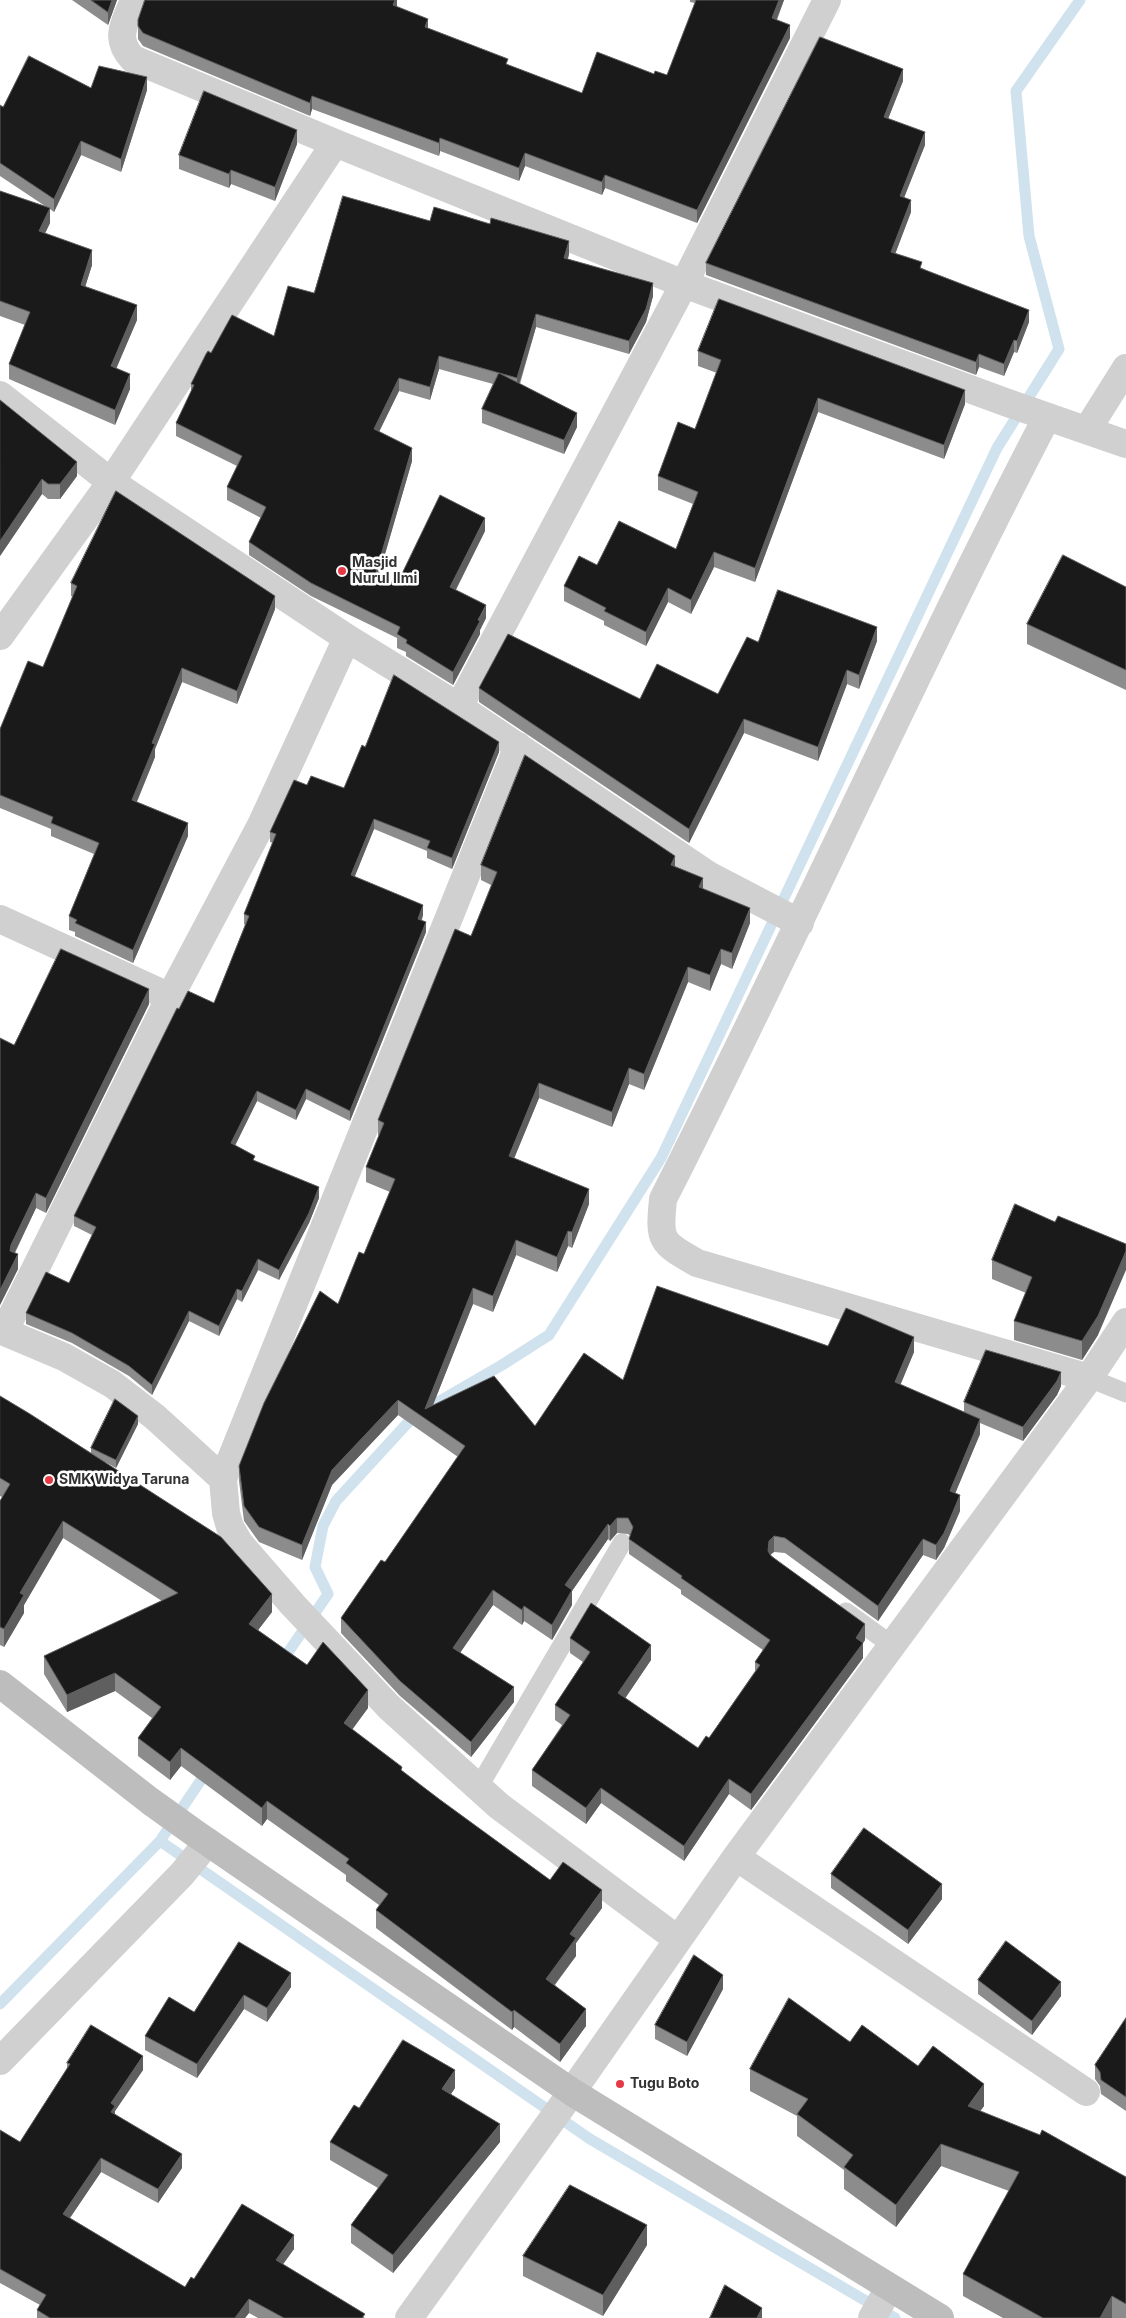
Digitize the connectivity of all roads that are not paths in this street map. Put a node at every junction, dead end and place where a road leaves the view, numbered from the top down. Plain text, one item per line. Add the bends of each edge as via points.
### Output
1 (134, 0) edge
2 (827, 0) edge
3 (335, 143) junction
4 (684, 284) junction
5 (1126, 368) edge
6 (0, 395) edge
7 (1041, 415) junction
8 (1087, 430) junction
9 (1126, 444) edge
10 (111, 482) junction
11 (0, 636) edge
12 (347, 638) junction
13 (460, 707) junction
14 (518, 746) junction
15 (783, 915) junction
16 (0, 919) edge
17 (170, 997) junction
18 (1126, 1322) edge
19 (2, 1330) edge
20 (1089, 1378) junction
21 (1126, 1393) edge
22 (223, 1479) junction
23 (622, 1543) dead end
24 (832, 1601) edge
25 (893, 1646) junction
26 (0, 1684) edge
27 (478, 1788) junction
28 (196, 1852) junction
29 (736, 1857) junction
30 (677, 1939) junction
31 (0, 2061) edge
32 (1086, 2092) dead end
33 (567, 2099) junction
34 (879, 2306) edge
35 (409, 2318) edge
36 (940, 2318) edge

1 - 3 street via 120,35 124,50 132,59
2 - 4 street
3 - 4 street
3 - 10 street
4 - 7 street
4 - 13 street
5 - 8 street
6 - 10 street
7 - 8 street
7 - 15 street via 973,559
8 - 9 street
10 - 11 street
10 - 12 street
12 - 13 street
12 - 17 street via 261,825
13 - 14 street
14 - 15 street via 710,876
14 - 22 street
15 - 20 street via 663,1199 660,1230 670,1248 697,1263
16 - 17 street
17 - 19 street
18 - 20 street
19 - 22 street via 64,1357 112,1384
20 - 21 lane
20 - 25 street
22 - 27 street via 223,1498 230,1527 240,1544 389,1707
23 - 27 lane
24 - 25 lane
25 - 29 street
26 - 28 main road via 150,1801
27 - 30 street
28 - 31 street
28 - 33 main road
29 - 30 street
29 - 32 street
30 - 33 street
33 - 34 main road
33 - 35 street
34 - 36 main road

